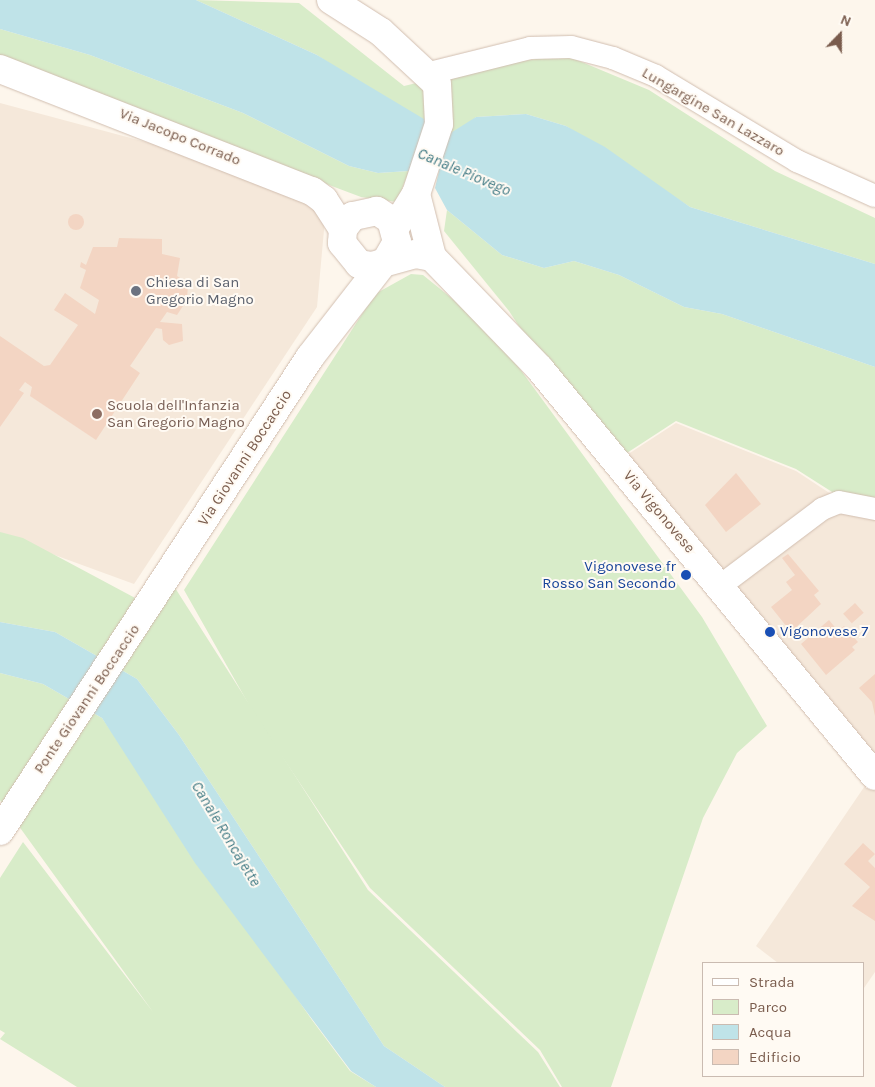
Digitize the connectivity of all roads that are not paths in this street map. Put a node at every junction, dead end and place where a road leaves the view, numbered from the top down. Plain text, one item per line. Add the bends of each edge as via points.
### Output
1 (331, 0) edge
2 (0, 69) edge
3 (430, 73) junction
4 (419, 185) junction
5 (875, 196) edge
6 (343, 229) junction
7 (396, 229) junction
8 (430, 251) junction
9 (348, 256) junction
10 (385, 262) junction
11 (339, 316) junction
12 (875, 509) edge
13 (720, 586) junction
14 (149, 609) joint
15 (875, 776) edge
16 (0, 831) edge

1 - 3 main road via 381,32
2 - 6 main road, Via Jacopo Corrado via 288,180 324,200
3 - 4 main road via 440,94 439,124
3 - 5 street, Lungargine San Lazzaro via 530,48 571,48 613,58 656,76 797,161
4 - 7 main road
4 - 8 main road
6 - 7 main road via 353,216 368,211 384,215
6 - 9 main road via 342,244
7 - 8 main road, Via Vigonovese
7 - 10 main road via 397,242
8 - 10 main road
8 - 13 main road, Via Vigonovese via 540,369
9 - 10 main road via 358,264
9 - 11 main road, Via Giovanni Boccaccio via 349,286
10 - 11 main road, Via Giovanni Boccaccio
11 - 14 main road, Via Giovanni Boccaccio
12 - 13 street via 839,502 822,508
13 - 15 main road, Via Vigonovese
14 - 16 main road, Ponte Giovanni Boccaccio

